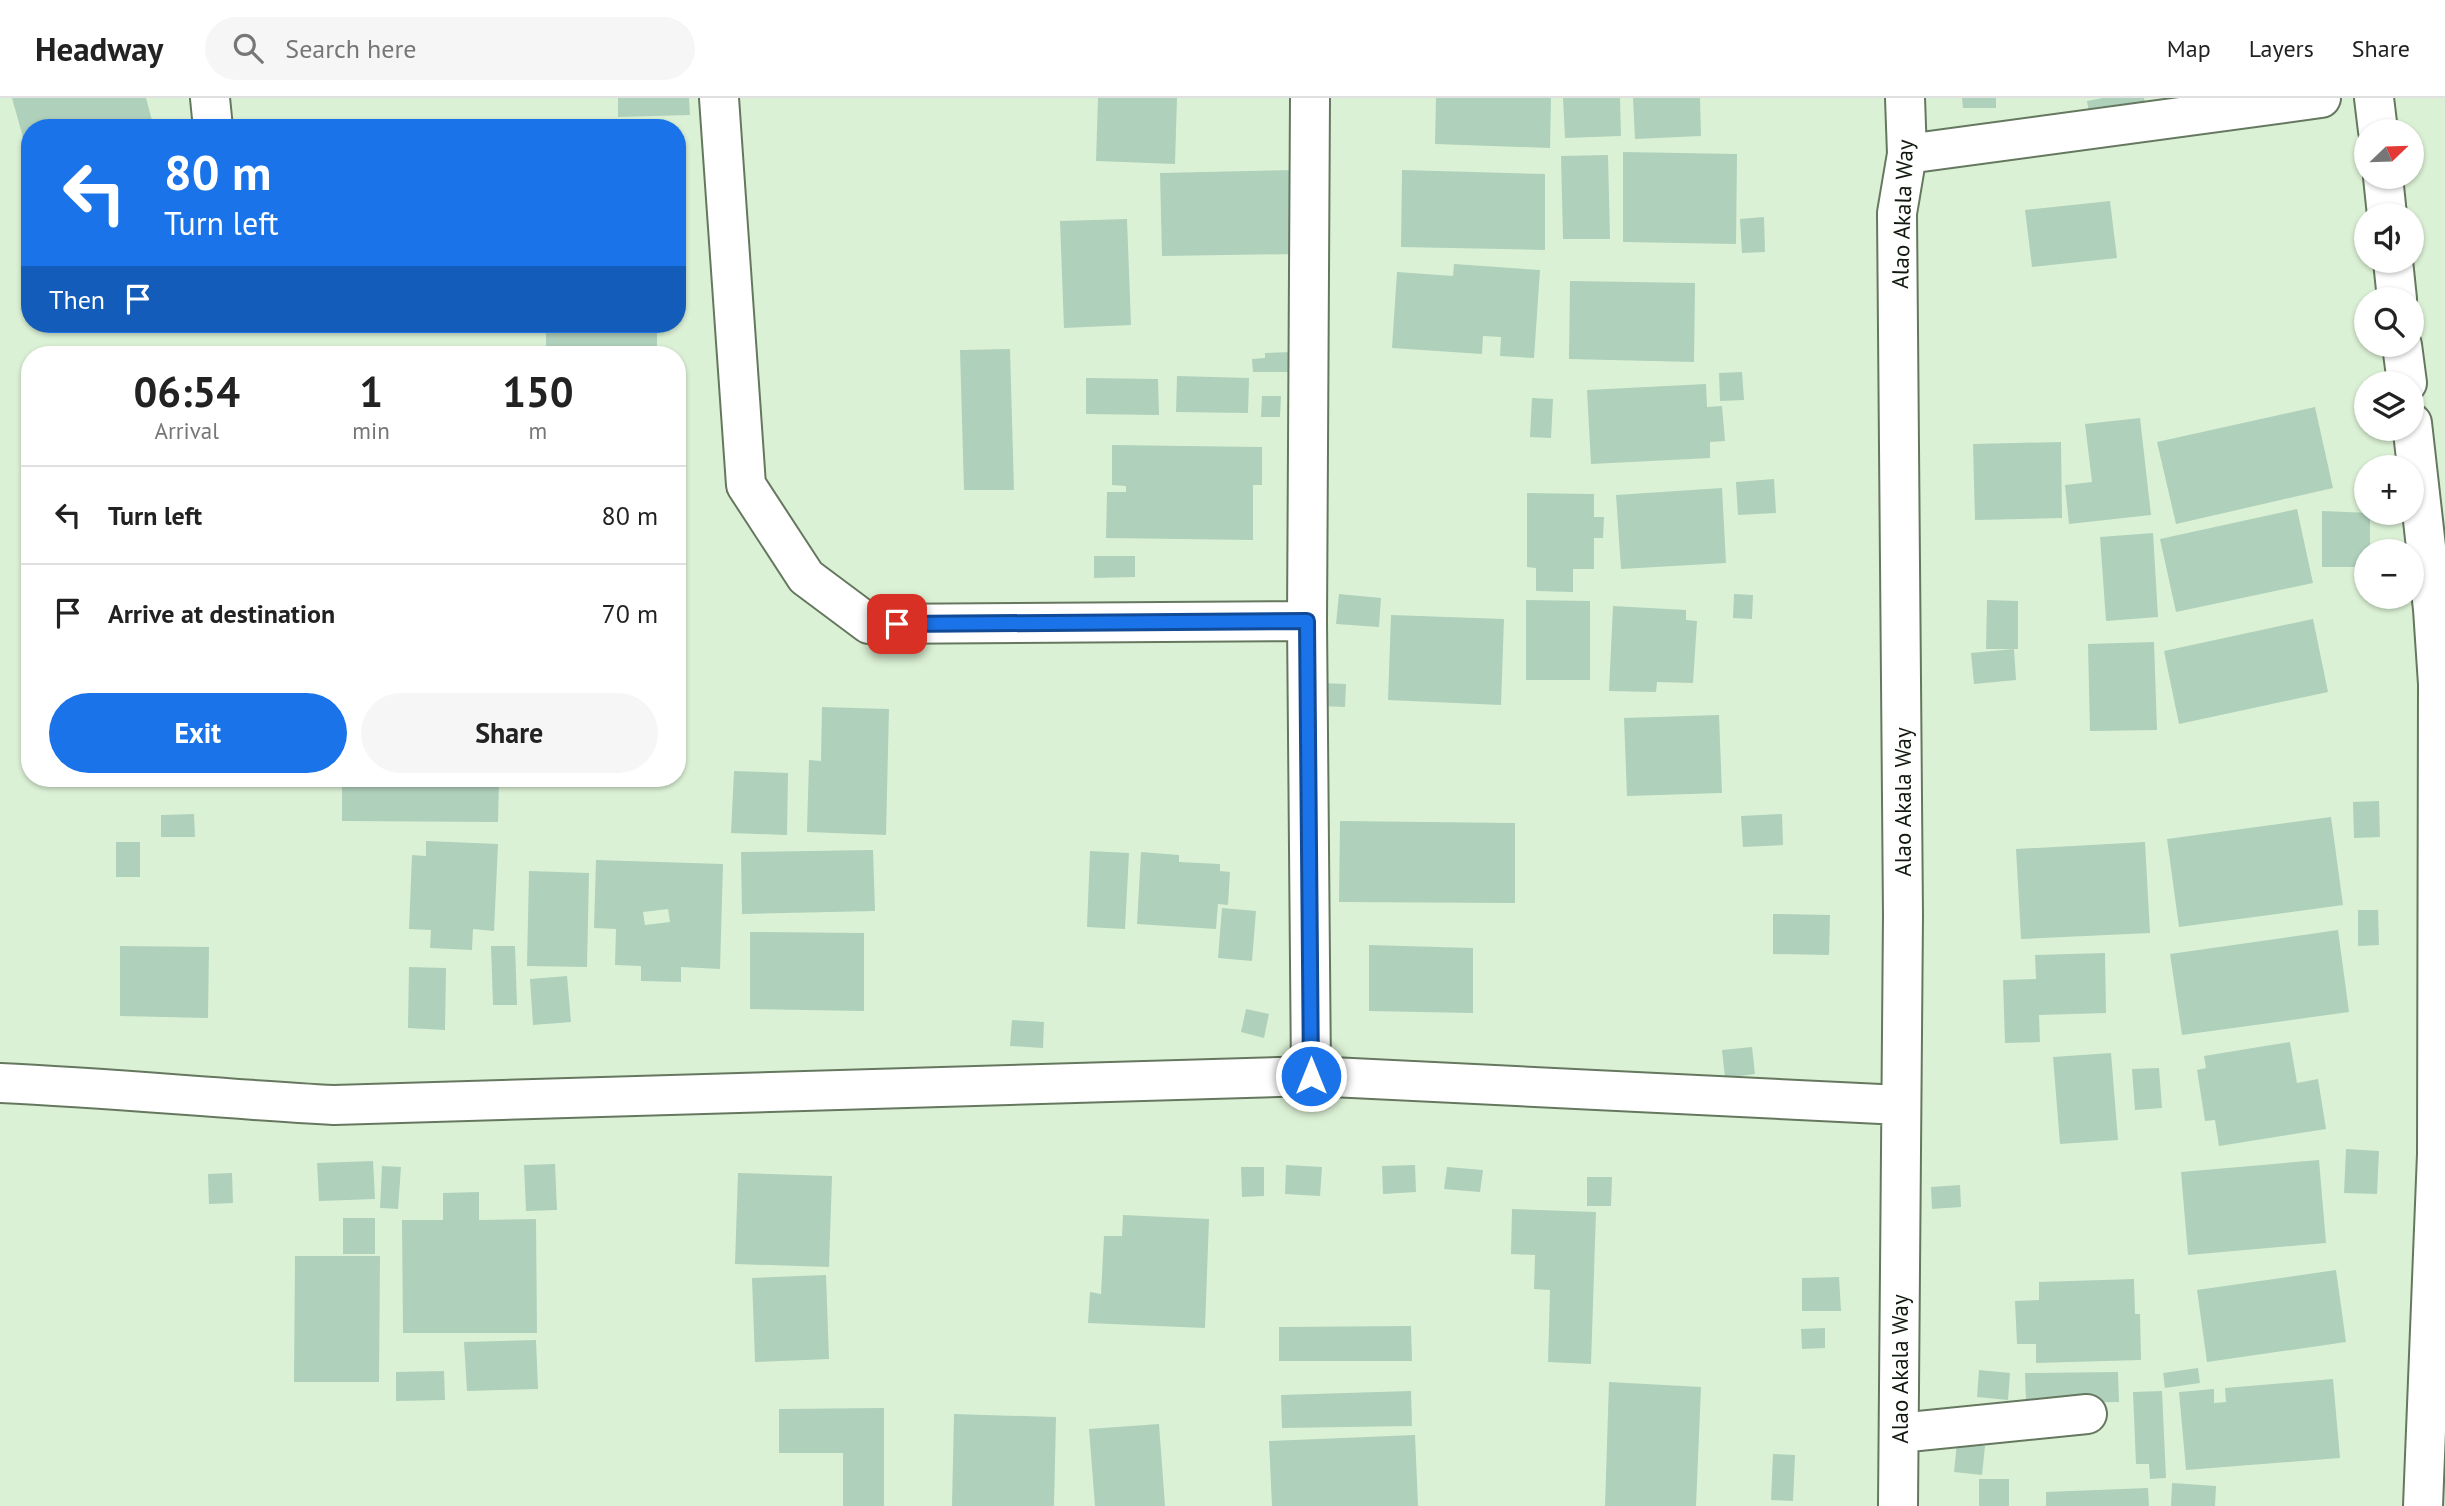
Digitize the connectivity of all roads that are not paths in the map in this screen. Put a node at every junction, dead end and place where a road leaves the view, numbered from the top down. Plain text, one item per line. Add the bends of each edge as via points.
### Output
1 (210, 98) edge
2 (719, 98) edge
3 (1310, 98) edge
4 (1905, 98) edge
5 (2321, 98) edge
6 (2374, 98) edge
7 (212, 119) edge
8 (2377, 119) edge
9 (1907, 154) junction
10 (2414, 441) edge
11 (2439, 608) edge
12 (1307, 621) junction
13 (1311, 1076) junction
14 (0, 1083) edge
15 (1900, 1105) junction
16 (2087, 1414) dead end
17 (1899, 1433) junction
18 (1898, 1506) edge
19 (2423, 1506) edge

1 - 7 street
2 - 12 street via 746,485 806,577 869,624
3 - 12 street
4 - 9 street, Alao Akala Way
5 - 9 street
6 - 8 street
9 - 15 street, Alao Akala Way via 1898,213
10 - 11 street
11 - 19 street via 2437,1140
12 - 13 street
13 - 14 street via 334,1105
13 - 15 street
15 - 17 street, Alao Akala Way
16 - 17 street
17 - 18 street, Alao Akala Way

